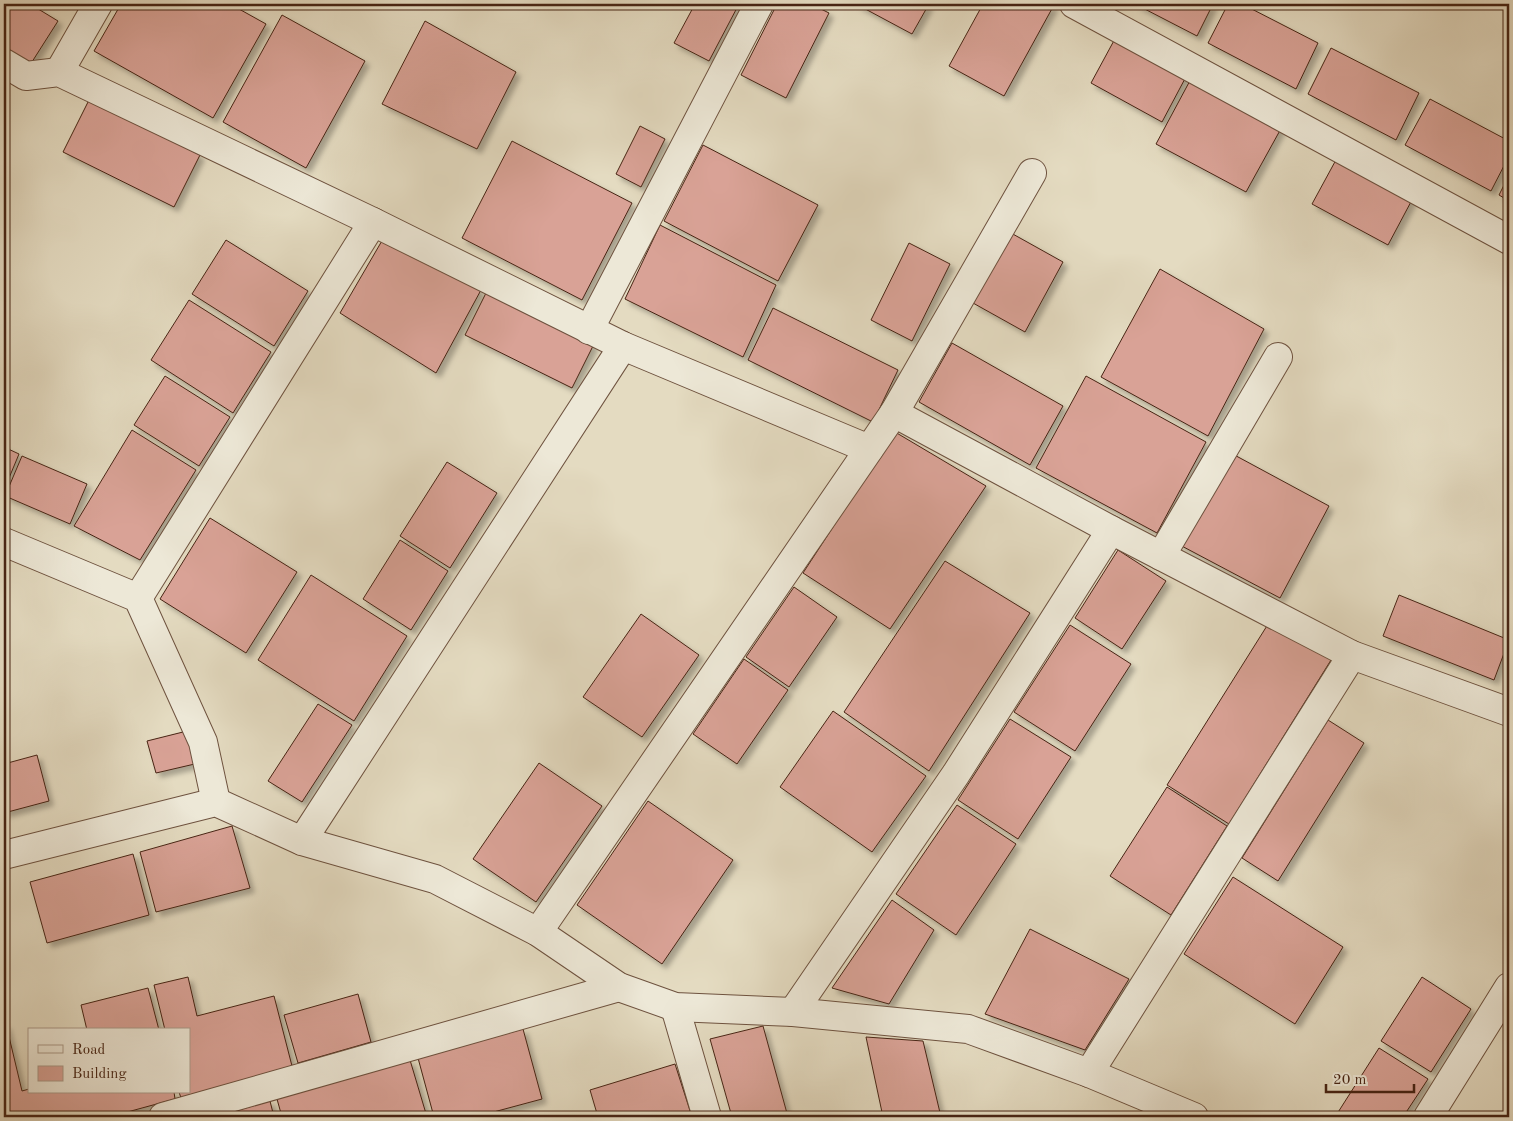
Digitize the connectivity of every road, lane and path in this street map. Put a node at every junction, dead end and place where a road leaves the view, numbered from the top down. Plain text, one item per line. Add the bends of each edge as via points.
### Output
1 (98, 4) edge
2 (759, 4) edge
3 (1074, 4) edge
4 (4, 63) edge
5 (58, 72) junction
6 (1032, 173) dead end
7 (373, 222) junction
8 (1509, 240) edge
9 (589, 330) junction
10 (623, 346) junction
11 (1278, 357) dead end
12 (894, 413) junction
13 (869, 449) junction
14 (1111, 530) junction
15 (4, 542) edge
16 (1161, 556) junction
17 (138, 598) junction
18 (1352, 655) junction
19 (1509, 712) edge
20 (216, 802) junction
21 (302, 841) junction
22 (4, 855) edge
23 (538, 932) junction
24 (619, 987) junction
25 (1509, 987) edge
26 (675, 1007) junction
27 (793, 1012) junction
28 (1089, 1073) junction
29 (163, 1117) edge
30 (707, 1117) edge
31 (1194, 1117) edge
32 (1428, 1117) edge

1 - 5 street
2 - 9 street
3 - 8 street
4 - 5 street via 26,76
5 - 7 street
6 - 12 street
7 - 9 street
7 - 17 street
9 - 10 street
10 - 13 street
10 - 21 street
11 - 16 street
12 - 13 street
12 - 14 street
13 - 23 street
14 - 16 street
14 - 27 street via 956,774
15 - 17 street
16 - 18 street
17 - 20 street via 203,742
18 - 19 street
18 - 28 street
20 - 21 street
20 - 22 street
21 - 23 street via 435,878
23 - 24 street
24 - 26 street
24 - 29 street
25 - 32 street
26 - 27 street
26 - 30 street
27 - 28 street via 968,1029
28 - 31 street

